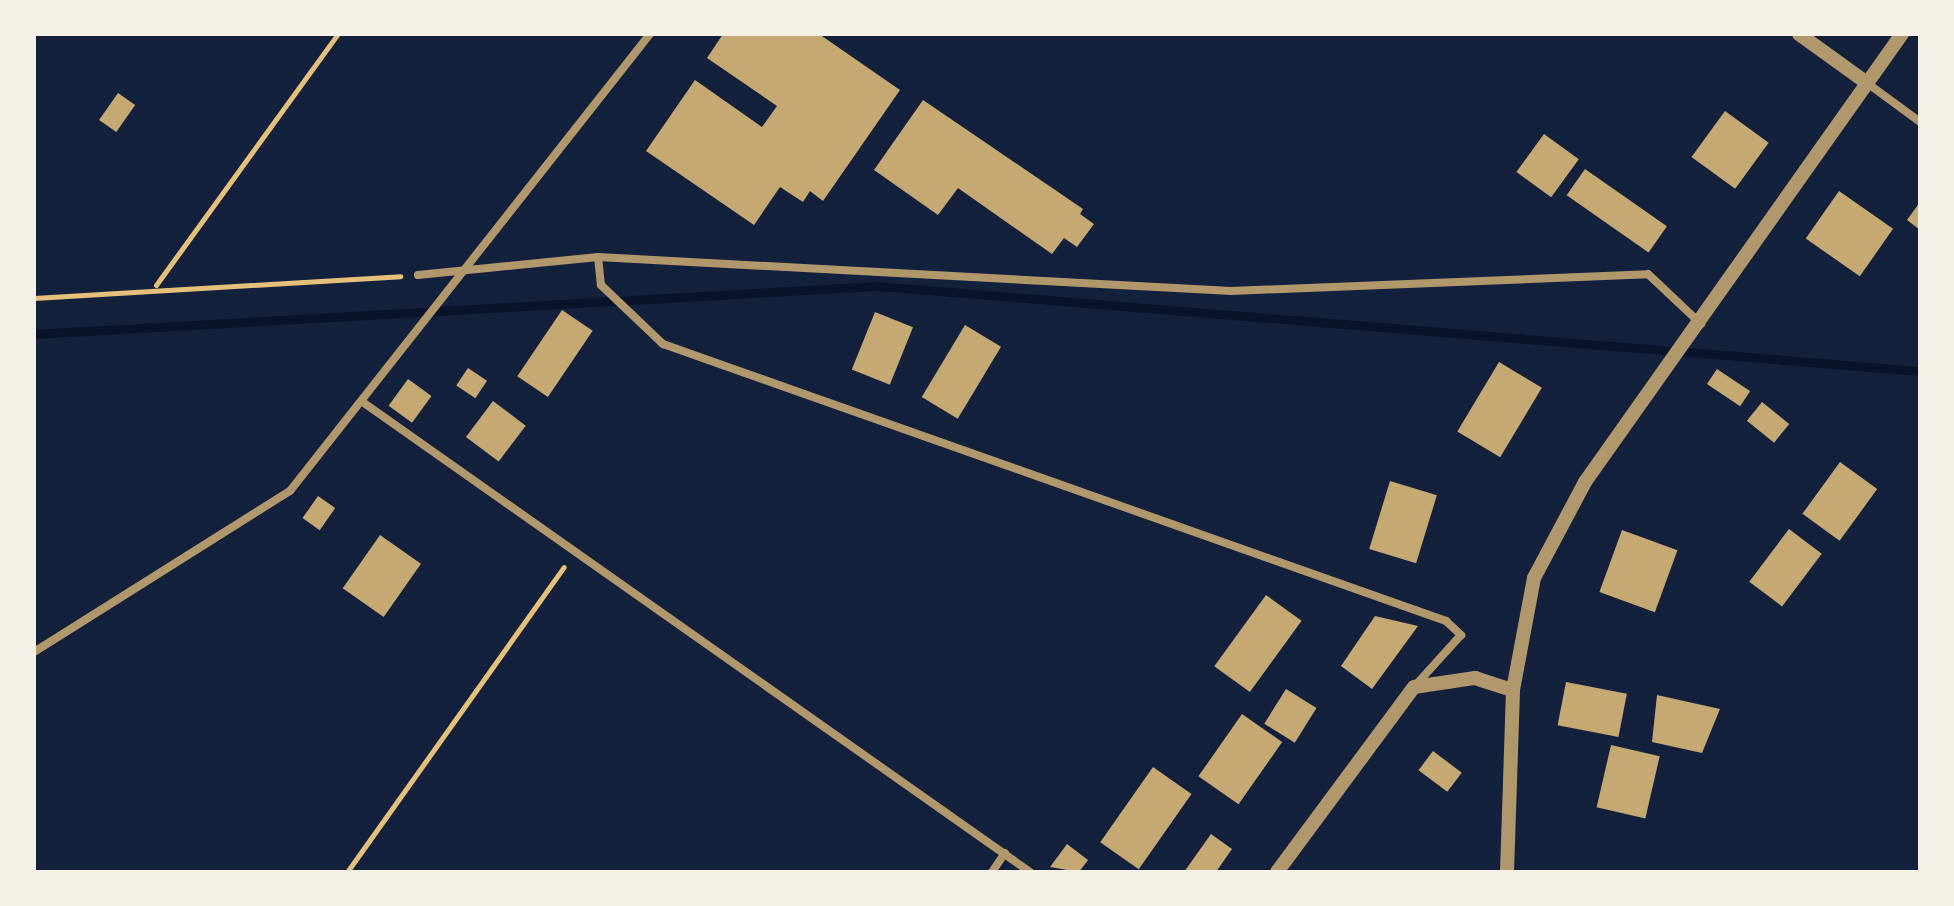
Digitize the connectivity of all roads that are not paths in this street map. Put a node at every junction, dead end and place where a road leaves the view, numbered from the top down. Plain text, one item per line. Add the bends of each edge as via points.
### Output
1 (650, 34) edge
2 (1799, 34) edge
3 (1902, 34) edge
4 (1867, 83) junction
5 (1920, 122) edge
6 (598, 257) junction
7 (456, 274) junction
8 (418, 275) road end
9 (1702, 325) junction
10 (364, 403) junction
11 (34, 652) edge
12 (1414, 687) junction
13 (1513, 690) junction
14 (1005, 853) junction
15 (992, 872) edge
16 (1030, 872) edge
17 (1277, 872) edge
18 (1507, 872) edge

1 - 7 street
2 - 4 street
3 - 4 street
4 - 5 street
4 - 9 street
6 - 7 street
6 - 9 street via 1231,291 1648,274
6 - 12 street via 601,285 663,344 1446,621 1461,635
7 - 8 street
7 - 10 street
9 - 13 street via 1585,482 1534,578
10 - 11 street via 290,491
10 - 14 street
12 - 13 street via 1475,678
12 - 17 street
13 - 18 street
14 - 15 street
14 - 16 street

